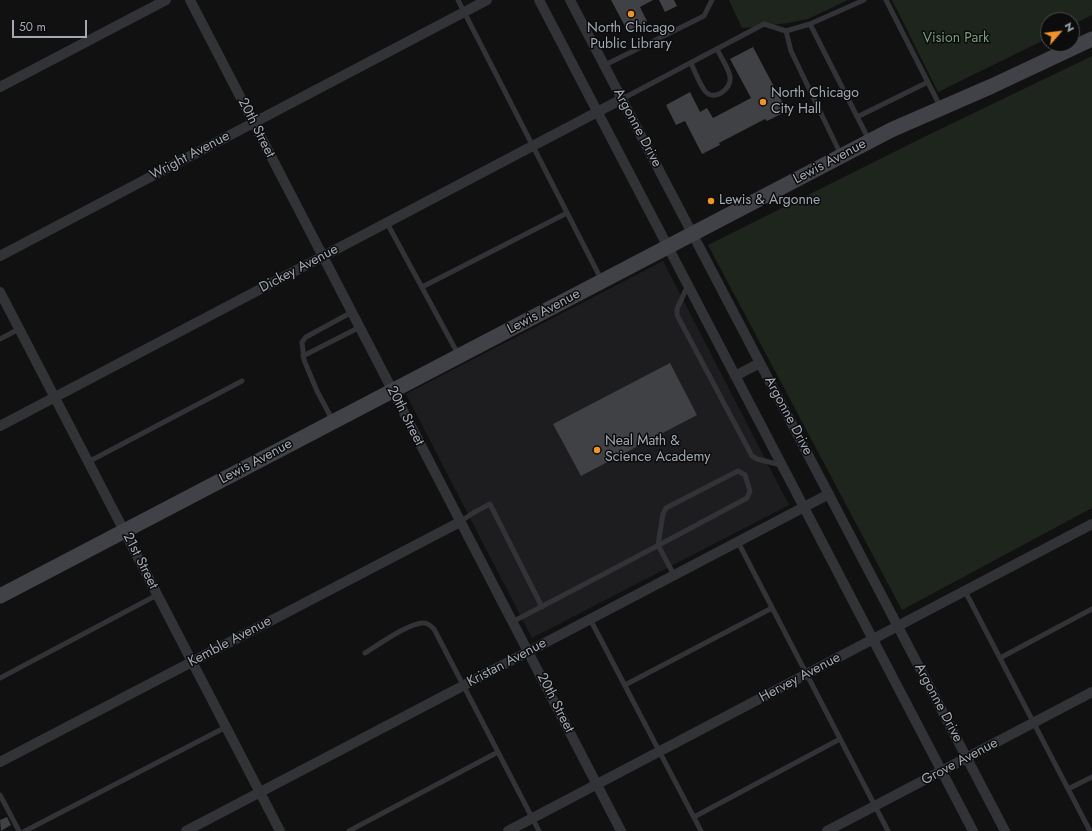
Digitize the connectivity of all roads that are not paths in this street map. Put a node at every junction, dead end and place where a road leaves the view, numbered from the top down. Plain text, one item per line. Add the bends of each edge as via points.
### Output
1 (166, 0) edge
2 (190, 0) edge
3 (458, 0) edge
4 (487, 0) edge
5 (539, 0) edge
6 (570, 0) edge
7 (712, 0) edge
8 (864, 0) edge
9 (886, 0) edge
10 (464, 12) junction
11 (810, 24) junction
12 (786, 31) junction
13 (1092, 39) edge
14 (717, 49) junction
15 (691, 63) junction
16 (605, 65) junction
17 (928, 82) junction
18 (0, 87) edge
19 (622, 99) junction
20 (940, 108) junction
21 (597, 112) junction
22 (857, 117) junction
23 (254, 123) junction
24 (869, 141) junction
25 (533, 146) junction
26 (841, 156) junction
27 (567, 213) junction
28 (387, 223) junction
29 (693, 234) junction
30 (668, 248) junction
31 (0, 256) edge
32 (323, 256) junction
33 (602, 282) junction
34 (688, 285) junction
35 (422, 287) junction
36 (0, 292) edge
37 (352, 312) junction
38 (360, 327) junction
39 (19, 329) junction
40 (0, 340) edge
41 (303, 356) junction
42 (460, 356) junction
43 (760, 363) junction
44 (735, 376) junction
45 (242, 381) dead end
46 (393, 391) junction
47 (55, 397) junction
48 (333, 422) junction
49 (0, 426) edge
50 (88, 462) junction
51 (781, 465) junction
52 (828, 494) junction
53 (803, 507) junction
54 (460, 522) junction
55 (1092, 524) edge
56 (124, 531) junction
57 (738, 542) junction
58 (658, 545) junction
59 (674, 575) junction
60 (965, 591) junction
61 (157, 595) junction
62 (0, 596) edge
63 (542, 607) junction
64 (772, 608) junction
65 (1092, 609) edge
66 (590, 619) junction
67 (512, 622) junction
68 (898, 626) junction
69 (873, 640) junction
70 (528, 652) junction
71 (365, 653) dead end
72 (1000, 658) junction
73 (192, 662) junction
74 (806, 674) junction
75 (0, 678) edge
76 (464, 685) junction
77 (625, 685) junction
78 (1092, 692) edge
79 (1034, 723) junction
80 (226, 727) junction
81 (840, 739) junction
82 (498, 752) junction
83 (660, 752) junction
84 (967, 758) junction
85 (0, 762) edge
86 (942, 771) junction
87 (1092, 777) edge
88 (597, 785) junction
89 (1068, 789) junction
90 (260, 792) junction
91 (0, 795) edge
92 (875, 806) junction
93 (694, 817) junction
94 (533, 818) junction
95 (19, 831) edge
96 (24, 831) edge
97 (186, 831) edge
98 (280, 831) edge
99 (349, 831) edge
100 (508, 831) edge
101 (539, 831) edge
102 (621, 831) edge
103 (701, 831) edge
104 (827, 831) edge
105 (888, 831) edge
106 (973, 831) edge
107 (1005, 831) edge
108 (1090, 831) edge

1 - 18 street
2 - 23 street, 20th Street
3 - 10 lane
4 - 10 street, Wright Avenue
5 - 21 street, Argonne Drive
6 - 16 street, Argonne Drive
7 - 16 lane via 704,16
8 - 11 lane
9 - 17 lane
10 - 23 street, Wright Avenue
10 - 25 lane
11 - 12 lane
11 - 22 lane
12 - 14 lane via 764,24
12 - 26 lane via 791,51
13 - 20 main road, Lewis Avenue
14 - 15 lane
14 - 15 lane via 731,82 722,93 716,95 705,91
15 - 19 lane
16 - 19 street, Argonne Drive
17 - 20 lane
17 - 22 lane
19 - 21 street, Dickey Avenue
19 - 29 street, Argonne Drive
20 - 24 main road, Lewis Avenue
21 - 25 street, Dickey Avenue
21 - 30 street, Argonne Drive
22 - 24 lane
23 - 31 street, Wright Avenue
23 - 32 street, 20th Street
24 - 26 main road, Lewis Avenue
25 - 27 lane
25 - 28 street, Dickey Avenue
26 - 29 main road, Lewis Avenue
27 - 33 lane
27 - 35 lane
28 - 32 street, Dickey Avenue
28 - 35 lane
29 - 30 main road, Lewis Avenue
29 - 43 street, Argonne Drive
30 - 33 main road, Lewis Avenue
30 - 34 street, Argonne Drive
32 - 37 street, 20th Street
32 - 47 street, Dickey Avenue
33 - 42 main road, Lewis Avenue
34 - 44 street, Argonne Drive
34 - 51 lane via 677,314 752,456
35 - 42 lane
36 - 39 street, 21st Street
37 - 38 street, 20th Street
37 - 41 lane via 306,337 302,342
38 - 41 lane
38 - 46 street, 20th Street
39 - 40 lane
39 - 47 street, 21st Street
41 - 48 lane
42 - 46 main road, Lewis Avenue
43 - 44 street
43 - 52 street, Argonne Drive
44 - 51 street, Argonne Drive
45 - 50 lane
46 - 48 main road, Lewis Avenue
46 - 54 street, 20th Street
47 - 49 street, Dickey Avenue
47 - 50 street, 21st Street
48 - 56 main road, Lewis Avenue
50 - 56 street, 21st Street
51 - 53 street, Argonne Drive
52 - 53 street, Kristan Avenue
52 - 68 street, Argonne Drive
53 - 57 street, Kristan Avenue
53 - 69 street, Argonne Drive
54 - 63 lane via 490,504
54 - 67 street, 20th Street
54 - 73 street, Kemble Avenue
55 - 60 street, Hervey Avenue
56 - 61 street, 21st Street
56 - 62 main road, Lewis Avenue
57 - 59 street, Kristan Avenue
57 - 64 lane
58 - 58 lane via 747,498 750,491 745,475 738,471 666,508
58 - 59 lane
58 - 63 lane
59 - 66 street, Kristan Avenue
60 - 68 street, Hervey Avenue
60 - 72 lane
61 - 73 street, 21st Street
61 - 75 lane
63 - 67 lane
64 - 74 lane
64 - 77 lane
65 - 72 lane
66 - 70 street, Kristan Avenue
66 - 77 lane
67 - 70 street, 20th Street
68 - 69 street, Hervey Avenue
68 - 84 street, Argonne Drive
69 - 74 street, Hervey Avenue
69 - 86 street, Argonne Drive
70 - 76 street, Kristan Avenue
70 - 88 street, 20th Street
71 - 76 lane via 407,628 422,623 428,624 438,634
72 - 79 lane
73 - 80 street, 21st Street
73 - 85 street, Kemble Avenue
74 - 81 lane
74 - 83 street, Hervey Avenue
76 - 82 lane
76 - 90 street, Kristan Avenue
77 - 83 lane
78 - 79 street, Grove Avenue
79 - 84 street, Grove Avenue
79 - 89 lane
80 - 90 street, 21st Street
80 - 96 lane
81 - 92 lane
81 - 93 lane
82 - 94 lane
82 - 99 lane
83 - 88 street, Hervey Avenue
83 - 93 lane
84 - 86 street, Grove Avenue
84 - 107 street, Argonne Drive
86 - 92 street, Grove Avenue
86 - 106 street, Argonne Drive
87 - 89 lane
88 - 94 street, Hervey Avenue
88 - 102 street, 20th Street
89 - 108 lane
90 - 97 street, Kristan Avenue
90 - 98 street, 21st Street
91 - 95 lane
92 - 104 street, Grove Avenue
92 - 105 lane
93 - 103 lane
94 - 100 street, Hervey Avenue
94 - 101 lane

